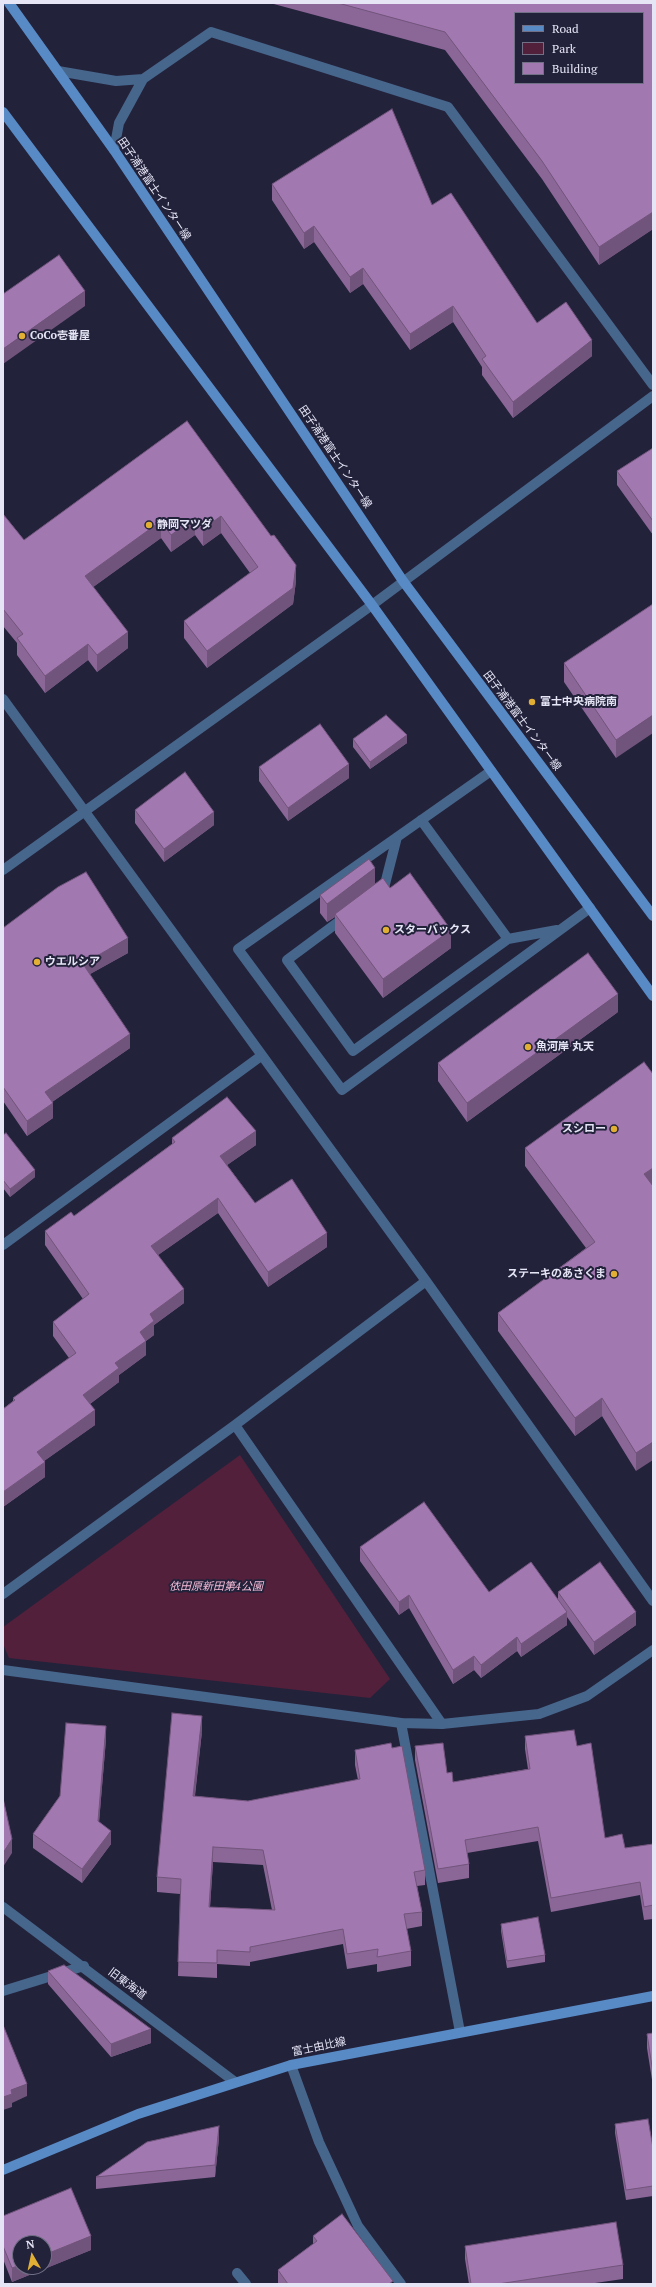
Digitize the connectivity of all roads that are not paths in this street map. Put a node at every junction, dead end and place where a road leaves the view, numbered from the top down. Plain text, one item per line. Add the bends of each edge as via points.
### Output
1 (9, 3) edge
2 (58, 71) junction
3 (143, 79) junction
4 (3, 112) edge
5 (114, 150) junction
6 (653, 385) edge
7 (653, 396) edge
8 (403, 581) junction
9 (372, 605) junction
10 (3, 699) edge
11 (491, 771) junction
12 (85, 812) junction
13 (420, 820) junction
14 (397, 837) junction
15 (3, 870) edge
16 (372, 897) edge
17 (590, 908) junction
18 (353, 911) edge
19 (653, 916) edge
20 (559, 930) junction
21 (508, 940) junction
22 (653, 996) edge
23 (261, 1056) junction
24 (3, 1245) edge
25 (426, 1281) junction
26 (235, 1425) junction
27 (3, 1594) edge
28 (653, 1601) edge
29 (653, 1650) edge
30 (3, 1670) edge
31 (401, 1723) junction
32 (442, 1724) junction
33 (3, 1907) edge
34 (84, 1966) junction
35 (3, 1991) edge
36 (653, 1996) edge
37 (460, 2032) junction
38 (291, 2065) junction
39 (235, 2082) junction
40 (3, 2170) edge
41 (237, 2273) dead end
42 (246, 2284) edge
43 (401, 2284) edge

1 - 2 main road, 田子浦港富士インター線
2 - 3 street via 116,81
2 - 5 main road, 田子浦港富士インター線
3 - 5 street via 119,123
3 - 6 street via 211,32 448,107
4 - 9 main road
5 - 8 main road, 田子浦港富士インター線
7 - 8 street
8 - 9 street
8 - 19 main road, 田子浦港富士インター線
9 - 11 main road
9 - 12 street
10 - 12 street
11 - 13 street
11 - 17 main road
12 - 15 street
12 - 23 street
13 - 14 street
13 - 21 street
14 - 16 street via 384,888
14 - 20 street via 238,949 342,1090
17 - 20 street
17 - 22 main road
18 - 21 street via 287,960 353,1051
20 - 21 street
23 - 24 street
23 - 25 street
25 - 26 street
25 - 28 street
26 - 27 street
26 - 32 street
29 - 32 street via 587,1696 539,1714
30 - 31 street
31 - 32 street
31 - 37 street
33 - 34 street, 旧東海道
34 - 35 street
34 - 39 street, 旧東海道
36 - 37 main road, 富士由比線
37 - 38 main road, 富士由比線
38 - 39 main road, 富士由比線
38 - 43 street via 319,2142 358,2226
39 - 40 main road, 富士由比線 via 138,2114
41 - 42 street

